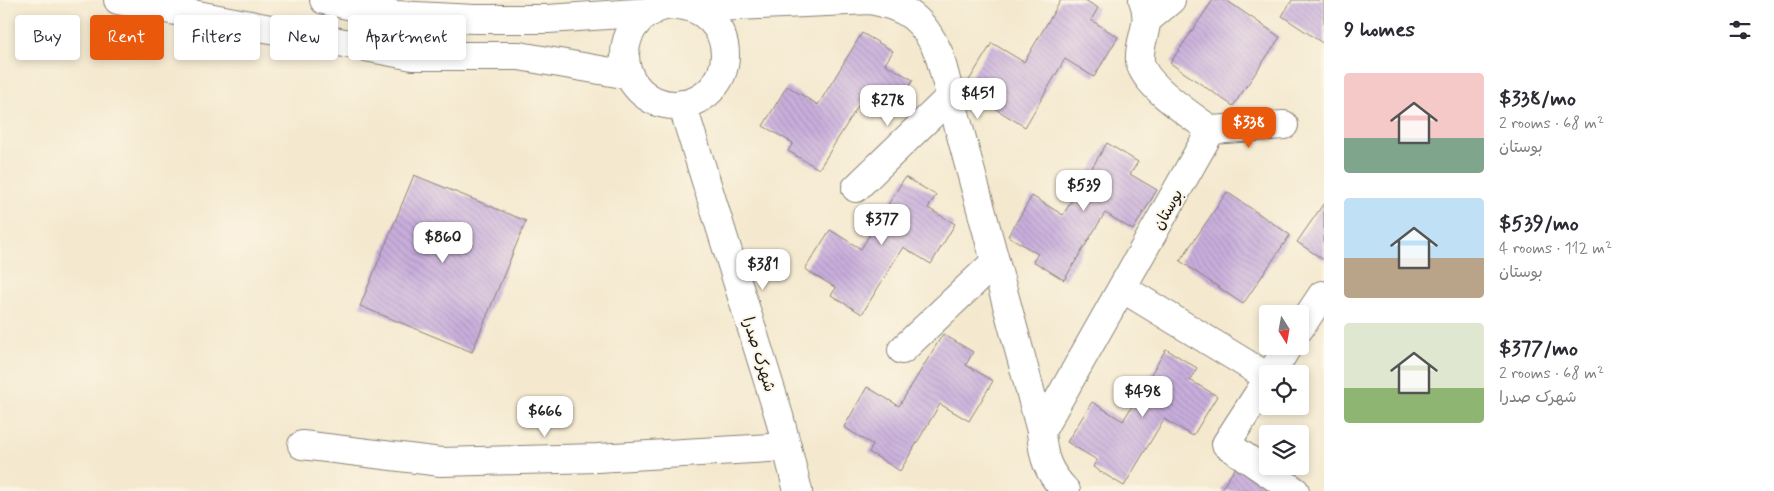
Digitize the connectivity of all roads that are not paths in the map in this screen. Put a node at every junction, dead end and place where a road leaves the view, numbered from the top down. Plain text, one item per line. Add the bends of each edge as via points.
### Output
1 (118, 0) edge
2 (324, 0) edge
3 (1171, 0) edge
4 (694, 8) junction
5 (554, 10) edge
6 (1145, 10) edge
7 (651, 12) junction
8 (629, 75) junction
9 (950, 97) junction
10 (682, 104) junction
11 (1284, 124) dead end
12 (1211, 130) junction
13 (856, 188) dead end
14 (995, 262) junction
15 (1122, 288) junction
16 (1324, 296) edge
17 (1309, 314) edge
18 (902, 350) dead end
19 (1259, 372) edge
20 (1259, 392) edge
21 (1041, 431) junction
22 (302, 445) dead end
23 (787, 447) junction
24 (798, 491) edge
25 (1066, 491) edge
26 (1296, 491) edge

1 - 8 street via 413,56 519,56
2 - 5 street via 396,15
3 - 6 street
4 - 7 street via 662,6
4 - 9 street via 870,0 893,4 913,15 929,33 939,54
4 - 10 street via 706,15 723,39 724,68 708,92
5 - 7 street
6 - 12 street via 1140,62 1156,90
7 - 8 street via 634,26 627,41 625,59
8 - 10 street via 639,90 653,100
9 - 13 street
9 - 14 street
10 - 23 street, شهرک صدرا
11 - 12 street
12 - 15 street, بوستان
14 - 18 street
14 - 21 street
15 - 19 street
15 - 21 street, بوستان
16 - 17 street via 1322,294
20 - 26 street via 1226,444
21 - 25 street via 1042,450 1051,476
22 - 23 street via 441,462 597,458
23 - 24 street, شهرک صدرا

